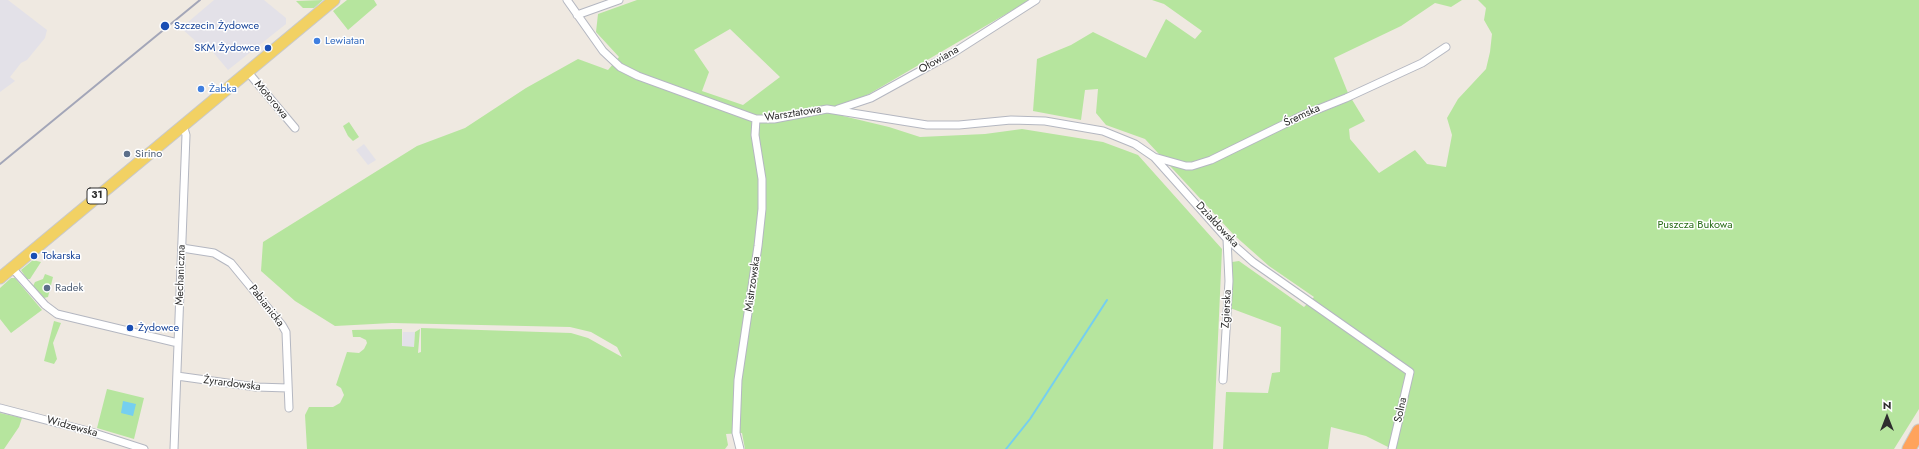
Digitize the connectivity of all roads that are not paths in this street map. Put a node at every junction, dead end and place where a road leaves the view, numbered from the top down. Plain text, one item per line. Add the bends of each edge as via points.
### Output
1 (334, 0) edge
2 (567, 0) edge
3 (619, 0) edge
4 (1036, 0) edge
5 (577, 15) junction
6 (1446, 47) dead end
7 (247, 71) junction
8 (838, 109) junction
9 (756, 119) junction
10 (1011, 120) joint
11 (183, 125) junction
12 (295, 128) dead end
13 (1154, 157) junction
14 (1227, 239) junction
15 (182, 248) junction
16 (12, 268) junction
17 (0, 278) edge
18 (178, 343) junction
19 (1410, 372) joint
20 (177, 376) junction
21 (1223, 380) dead end
22 (288, 388) junction
23 (0, 408) edge
24 (289, 408) dead end
25 (1919, 431) edge
26 (144, 449) edge
27 (174, 449) edge
28 (740, 449) edge
29 (1392, 449) edge
30 (1908, 449) edge

1 - 7 main road, 31
2 - 5 street, Warsztatowa
3 - 5 street
4 - 8 street, Ołowiana via 953,53 871,98
5 - 9 street, Warsztatowa via 603,51 620,67
6 - 13 street, Śremska via 1422,63 1300,116 1211,160 1186,166
7 - 11 main road, 31
7 - 12 street, Motorowa
8 - 9 street, Warsztatowa via 818,109 774,119
8 - 10 street, Warsztatowa via 927,125
9 - 28 street, Mistrzowska via 755,135 762,179 762,209 738,380 736,433
10 - 13 street, Działdowska via 1045,121 1103,131 1134,144
11 - 15 street, Mechaniczna via 186,135
11 - 16 main road, 31
13 - 14 street, Działdowska
14 - 19 street, Działdowska via 1253,262
14 - 21 street, Zgierska via 1229,281
15 - 18 street, Mechaniczna
15 - 22 street, Pabianicka via 203,250 225,259 242,275 282,325 286,332
16 - 17 main road, 31
16 - 18 street via 45,305 57,314
18 - 20 street, Mechaniczna
19 - 29 street, Solna
20 - 22 street, Żyrardowska via 256,387
20 - 27 street, Mechaniczna
22 - 24 street, Pabianicka
23 - 26 street, Widzewska
25 - 30 highway

